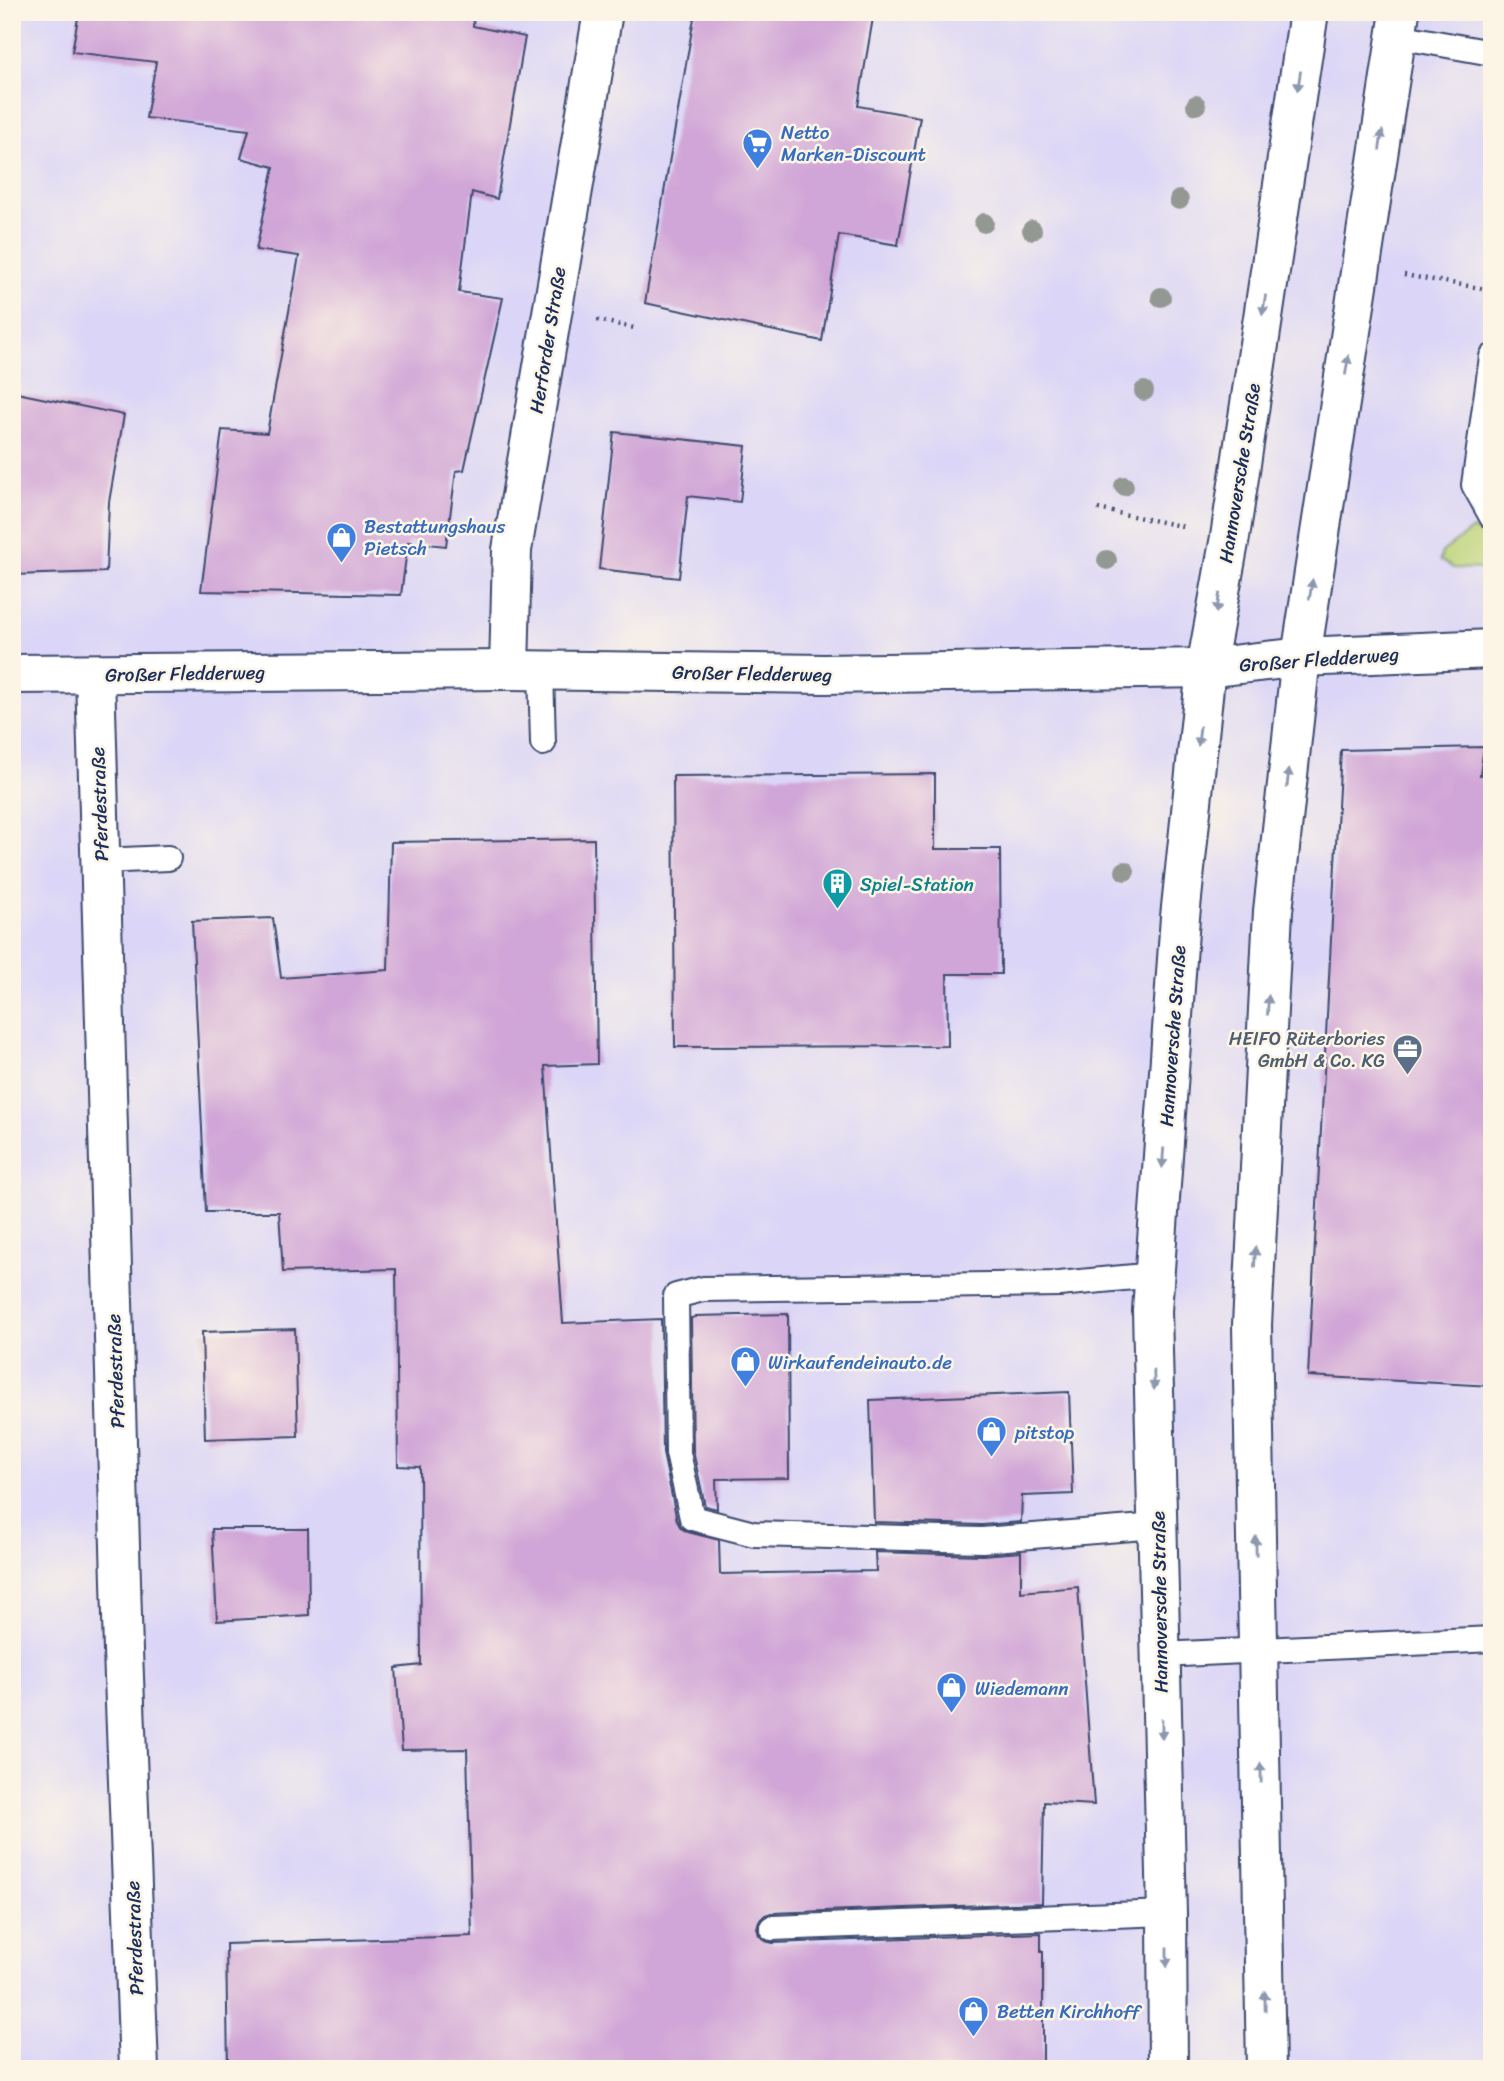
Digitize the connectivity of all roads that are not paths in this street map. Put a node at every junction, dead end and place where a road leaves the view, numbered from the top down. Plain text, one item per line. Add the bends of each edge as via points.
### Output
1 (603, 12) edge
2 (1309, 12) edge
3 (1399, 24) edge
4 (1492, 53) edge
5 (1492, 357) edge
6 (1492, 517) edge
7 (1492, 649) edge
8 (1301, 657) junction
9 (1206, 668) junction
10 (525, 670) junction
11 (12, 674) edge
12 (95, 674) junction
13 (543, 743) dead end
14 (168, 858) dead end
15 (101, 861) junction
16 (1155, 1275) junction
17 (1157, 1526) junction
18 (1492, 1639) edge
19 (1258, 1651) junction
20 (1161, 1655) junction
21 (1167, 1913) junction
22 (772, 1928) dead end
23 (139, 2069) edge
24 (1168, 2069) edge
25 (1266, 2069) edge

1 - 10 main road, Herforder Straße via 512,550
2 -> 9 main road, Hannoversche Straße
3 - 4 lane
8 -> 3 main road
5 - 6 lane via 1474,485
7 - 8 main road, Großer Fledderweg
8 - 9 main road, Großer Fledderweg
19 -> 8 main road via 1252,1325 1273,911
9 - 10 main road, Großer Fledderweg via 824,674
9 -> 16 main road, Hannoversche Straße via 1180,917
10 - 12 main road, Großer Fledderweg
10 - 13 lane
11 - 12 main road, Großer Fledderweg
12 - 15 main road, Pferdestraße
14 - 15 lane
15 - 23 main road, Pferdestraße
16 -> 17 main road, Hannoversche Straße
16 - 17 lane via 1059,1284 704,1289 676,1296 678,1453 692,1518 754,1534 982,1540
17 - 20 main road, Hannoversche Straße
18 - 19 lane
19 - 20 lane
25 -> 19 main road
20 -> 21 main road, Hannoversche Straße
21 - 22 lane
21 -> 24 main road, Hannoversche Straße

